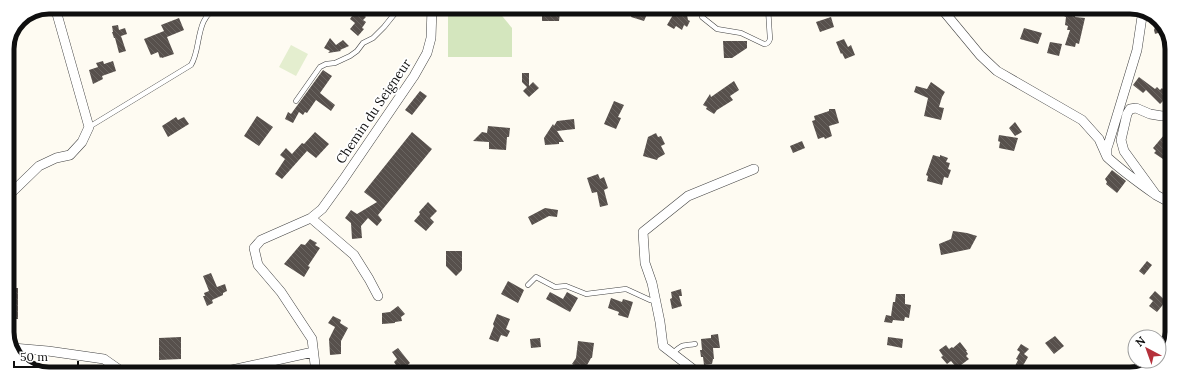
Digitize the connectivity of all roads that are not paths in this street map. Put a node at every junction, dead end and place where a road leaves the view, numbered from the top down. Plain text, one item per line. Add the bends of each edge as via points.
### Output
1 (57, 14) edge
2 (210, 14) edge
3 (395, 14) edge
4 (432, 14) edge
5 (768, 14) edge
6 (946, 14) edge
7 (702, 17) dead end
8 (1142, 17) edge
9 (296, 101) dead end
10 (1165, 116) edge
11 (89, 126) junction
12 (1107, 157) junction
13 (754, 170) dead end
14 (14, 191) edge
15 (1156, 195) junction
16 (1165, 199) edge
17 (311, 218) junction
18 (528, 285) dead end
19 (378, 296) dead end
20 (656, 301) junction
21 (695, 344) dead end
22 (19, 348) edge
23 (313, 352) junction
24 (673, 353) junction
25 (115, 367) edge
26 (245, 367) edge
27 (315, 367) edge
28 (690, 367) edge

1 - 11 street
2 - 11 lane via 199,33 195,59 191,65
3 - 9 lane via 373,38 353,53 335,63 320,67
4 - 17 street, Chemin du Seigneur via 431,38 427,53 414,76 322,209
5 - 7 lane via 770,39 767,44 741,33 717,29
6 - 12 street via 997,71 1082,120 1099,139
8 - 12 street via 1137,50 1107,148
10 - 15 street via 1150,114 1136,108 1130,109 1126,114 1121,140 1124,151
11 - 14 street via 82,142 70,155 39,166
12 - 15 street
13 - 20 street via 688,196 643,232 645,263
15 - 16 street
17 - 19 street via 354,255
17 - 23 street, Chemin du Seigneur via 261,240 254,248 258,265 281,292 312,339
18 - 20 lane via 536,277 555,287 566,286 586,294 626,289
20 - 24 street via 664,346
21 - 24 lane via 678,347
22 - 25 street via 104,359
23 - 26 street
23 - 27 street, Chemin du Seigneur
24 - 28 street

